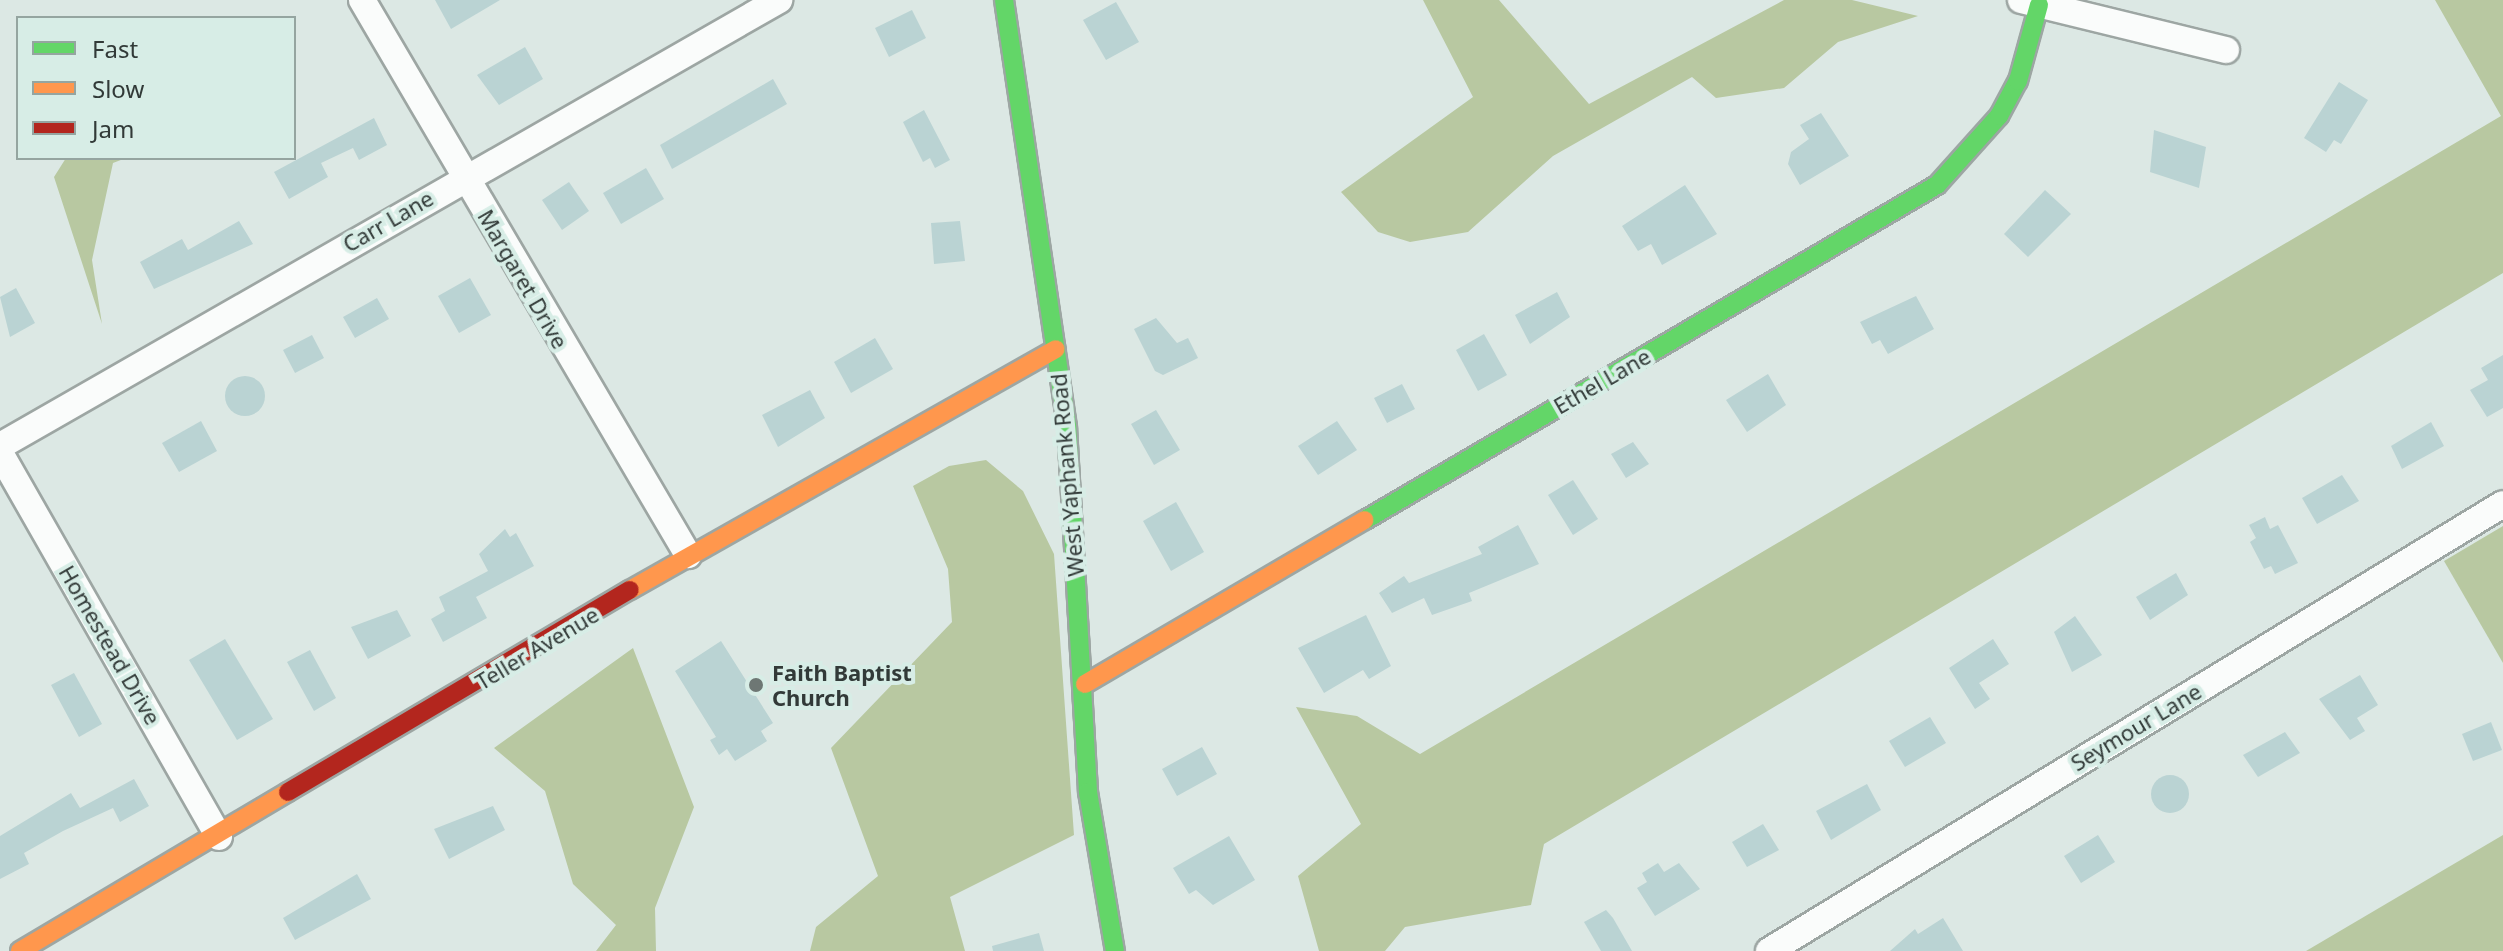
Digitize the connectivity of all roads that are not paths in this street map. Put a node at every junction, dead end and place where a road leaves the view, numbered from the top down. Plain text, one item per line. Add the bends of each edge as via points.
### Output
1 (362, 0) edge
2 (1004, 0) edge
3 (768, 3) edge
4 (2030, 3) edge
5 (2226, 50) dead end
6 (464, 177) junction
7 (1056, 349) junction
8 (0, 446) edge
9 (0, 453) edge
10 (2503, 504) edge
11 (688, 555) junction
12 (1085, 684) junction
13 (219, 837) junction
14 (20, 951) edge
15 (1115, 951) edge
16 (1769, 951) edge

1 - 6 street, Margaret Drive
2 - 7 street, West Yaphank Road
3 - 6 street, Carr Lane
4 - 5 street
4 - 12 street, Ethel Lane via 2018,81 1999,116 1937,185
6 - 8 street, Carr Lane
6 - 11 street, Margaret Drive
7 - 11 street, Teller Avenue
7 - 12 street, West Yaphank Road
9 - 13 street, Homestead Drive
10 - 16 street, Seymour Lane
11 - 13 street, Teller Avenue
12 - 15 street, West Yaphank Road via 1088,792
13 - 14 street, Teller Avenue

